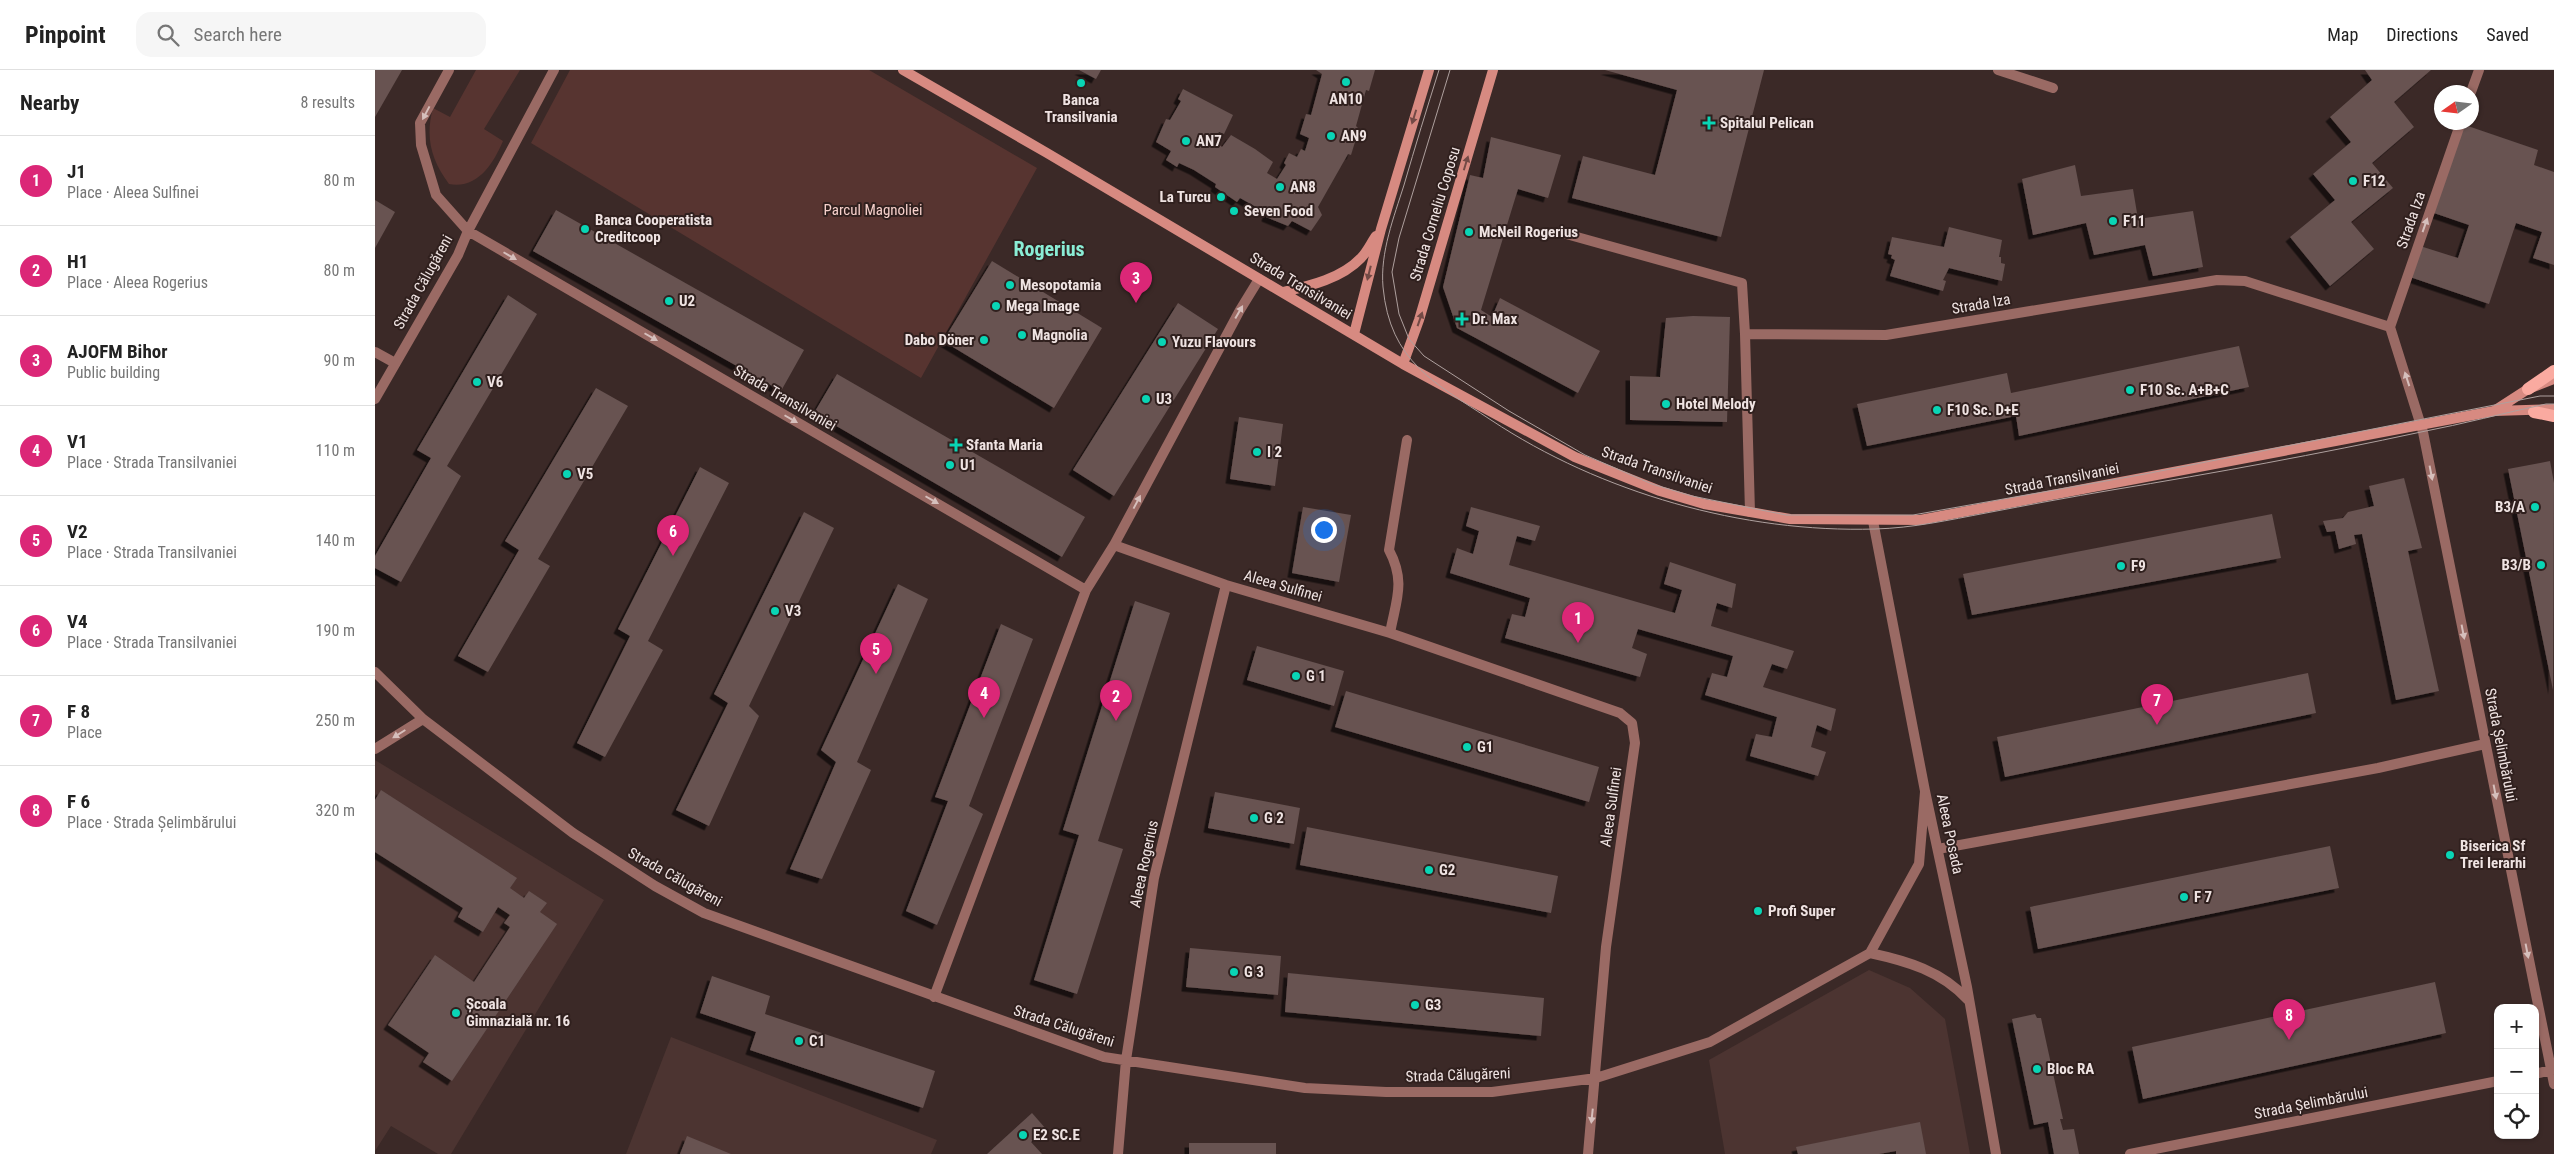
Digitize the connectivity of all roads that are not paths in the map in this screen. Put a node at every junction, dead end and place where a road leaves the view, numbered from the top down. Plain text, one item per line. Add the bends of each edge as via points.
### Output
1 (449, 70) edge
2 (555, 70) edge
3 (903, 70) edge
4 (1429, 70) edge
5 (1493, 70) edge
6 (1998, 70) edge
7 (2479, 70) edge
8 (2474, 85) edge
9 (2053, 88) dead end
10 (2458, 130) edge
11 (1381, 229) junction
12 (468, 231) junction
13 (1559, 232) dead end
14 (1259, 279) junction
15 (1283, 292) junction
16 (2390, 327) junction
17 (1354, 334) junction
18 (1745, 334) junction
19 (375, 352) edge
20 (395, 363) junction
21 (1403, 364) junction
22 (2554, 371) edge
23 (2554, 379) edge
24 (2528, 389) junction
25 (375, 399) edge
26 (2554, 409) edge
27 (2495, 411) junction
28 (2535, 412) junction
29 (2554, 416) edge
30 (2421, 425) junction
31 (1407, 440) dead end
32 (1750, 512) junction
33 (1873, 521) junction
34 (1114, 545) junction
35 (1226, 585) junction
36 (1086, 590) junction
37 (1390, 633) junction
38 (375, 672) edge
39 (423, 719) junction
40 (2485, 744) junction
41 (375, 749) edge
42 (1925, 792) junction
43 (1938, 849) junction
44 (1871, 952) junction
45 (934, 997) junction
46 (1968, 1000) junction
47 (1126, 1060) junction
48 (2551, 1070) junction
49 (2539, 1073) edge
50 (1596, 1078) junction
51 (2494, 1082) edge
52 (2554, 1084) edge
53 (1119, 1154) edge
54 (1588, 1154) edge
55 (1996, 1154) edge
56 (2130, 1154) edge

1 -> 12 street, Strada Călugăreni via 420,123 421,145 436,195
2 - 12 street, Strada Călugăreni
3 - 14 main road, Strada Transilvaniei
4 -> 11 main road
21 -> 5 main road, Strada Corneliu Coposu via 1424,304
6 - 9 street
7 - 8 street
16 -> 10 street, Strada Iza
11 - 15 main road via 1360,259 1342,272 1317,284
11 -> 17 main road
12 - 20 street, Strada Călugăreni via 458,255
12 -> 36 street, Strada Transilvaniei
13 - 18 street via 1741,283
14 - 15 main road, Strada Transilvaniei
34 -> 14 street
15 - 17 main road, Strada Transilvaniei
16 - 18 street, Strada Iza via 2245,281 2217,280 1887,335
30 -> 16 street
17 - 21 main road, Strada Transilvaniei
18 - 32 street
19 - 20 street
20 - 25 street, Strada Călugăreni
21 - 32 main road, Strada Transilvaniei via 1604,470 1704,504
22 - 24 main road
23 - 24 main road, Strada Transilvaniei
24 - 27 main road, Strada Transilvaniei
26 - 28 main road, Strada Transilvaniei
27 - 28 main road, Strada Transilvaniei
27 - 30 main road, Strada Transilvaniei
28 - 29 main road
30 - 33 main road, Strada Transilvaniei via 1968,512 1920,520
30 -> 40 street, Strada Șelimbărului
31 - 37 street via 1389,550 1400,581
32 - 33 main road, Strada Transilvaniei via 1790,519
33 - 42 street, Aleea Posada
34 - 35 street, Aleea Sulfinei
34 - 36 street
35 - 37 street, Aleea Sulfinei
35 - 47 street, Aleea Rogerius via 1154,878
36 - 45 street
37 - 50 street, Aleea Sulfinei via 1620,713 1632,723 1635,743 1606,947
38 - 39 street, Strada Călugăreni
39 -> 41 street
39 - 45 street, Strada Călugăreni via 573,833 663,891 704,913
40 - 43 street via 2378,768
40 -> 48 street, Strada Șelimbărului
42 - 43 street, Aleea Posada
42 - 44 street via 1919,864
43 - 46 street, Aleea Posada
44 - 46 street via 1910,962 1957,988
44 - 50 street, Strada Călugăreni via 1710,1042
45 - 47 street, Strada Călugăreni via 1104,1057
46 - 55 street, Aleea Posada
47 - 50 street, Strada Călugăreni via 1305,1088 1386,1092 1492,1092
47 - 53 street, Aleea Rogerius
48 - 49 street
48 - 52 street, Strada Șelimbărului
50 -> 54 street, Aleea Sulfinei
51 - 56 street, Strada Șelimbărului

